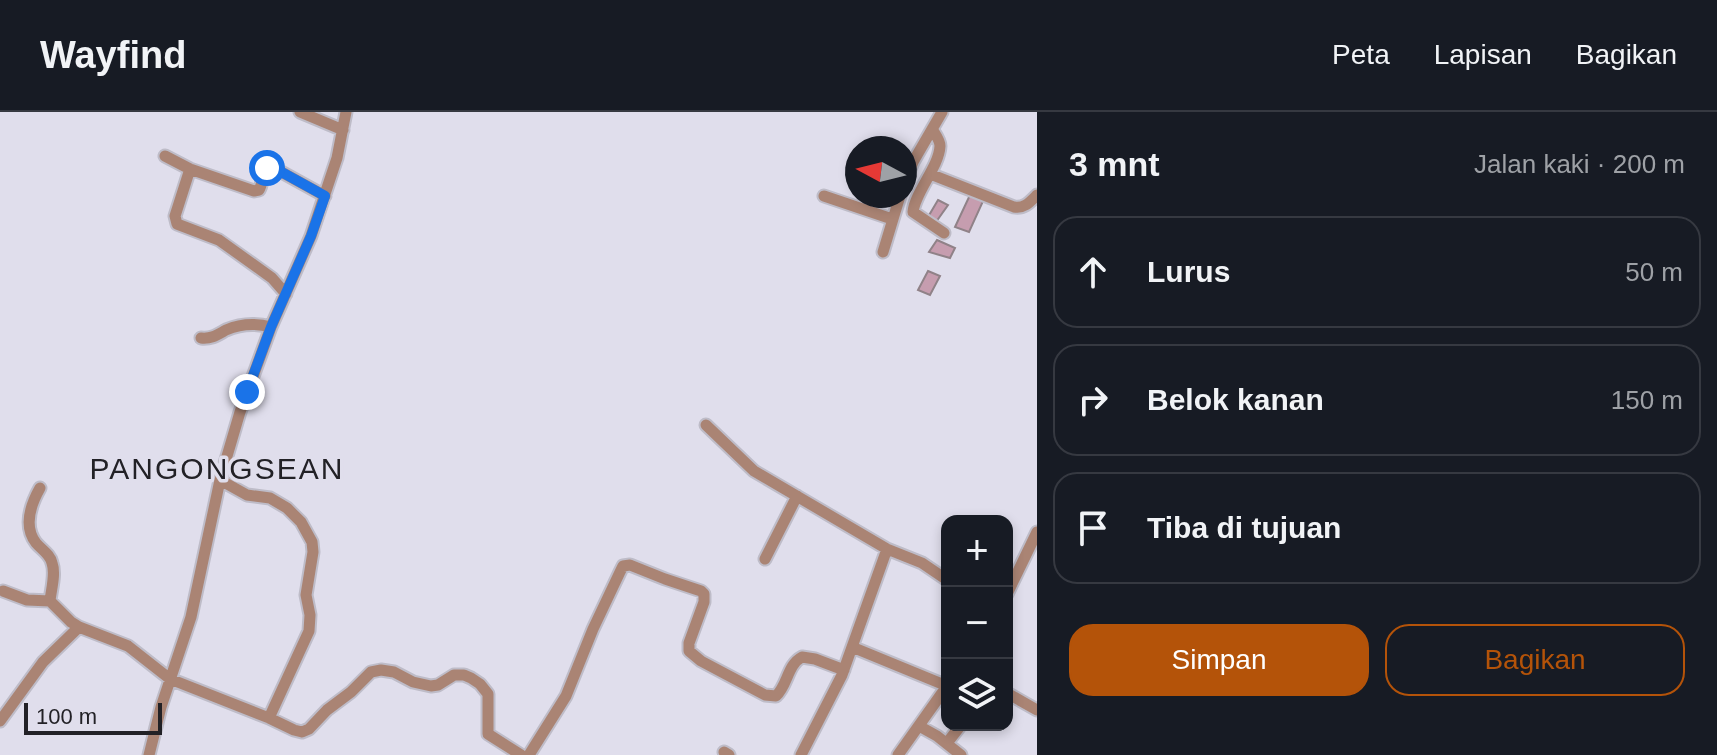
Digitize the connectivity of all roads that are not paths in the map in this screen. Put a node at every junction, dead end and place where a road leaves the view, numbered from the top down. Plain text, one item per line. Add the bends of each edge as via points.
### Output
1 (300, 112) edge
2 (346, 112) edge
3 (942, 112) edge
4 (932, 129) junction
5 (343, 130) junction
6 (917, 155) edge
7 (165, 156) dead end
8 (190, 169) junction
9 (930, 174) junction
10 (1037, 195) edge
11 (325, 196) junction
12 (824, 196) dead end
13 (896, 208) edge
14 (892, 219) junction
15 (944, 233) dead end
16 (883, 252) dead end
17 (286, 294) junction
18 (271, 327) junction
19 (201, 338) dead end
20 (706, 425) dead end
21 (220, 480) junction
22 (40, 488) dead end
23 (797, 496) junction
24 (1037, 532) edge
25 (887, 549) junction
26 (765, 559) dead end
27 (941, 576) edge
28 (1010, 587) edge
29 (3, 591) dead end
30 (50, 601) junction
31 (79, 627) junction
32 (852, 647) junction
33 (844, 670) junction
34 (170, 679) junction
35 (941, 684) edge
36 (941, 695) edge
37 (1013, 696) edge
38 (1037, 710) edge
39 (269, 718) junction
40 (0, 721) edge
41 (919, 726) junction
42 (956, 731) edge
43 (947, 743) junction
44 (149, 755) edge
45 (521, 755) edge
46 (529, 755) edge
47 (801, 755) edge
48 (898, 755) edge
49 (961, 755) edge

1 - 5 street
2 - 5 street
3 - 4 street
4 - 6 street
4 - 9 street via 940,147
5 - 11 street
7 - 8 street
8 - 11 street via 254,191 270,167
8 - 17 street via 177,224 219,240 263,270
9 - 10 street via 1019,208
9 - 15 street via 913,212
11 - 17 street
12 - 14 street
13 - 14 street
14 - 16 street
17 - 18 street
18 - 19 street via 248,325
18 - 21 street
20 - 23 street via 754,471
21 - 34 street via 191,617
21 - 39 street via 287,508 312,542 306,595 309,631
22 - 30 street via 29,528 52,560
23 - 25 street
23 - 26 street
24 - 28 street
25 - 27 street
25 - 32 street
29 - 30 street
30 - 31 street
31 - 34 street via 128,646
31 - 40 street via 43,662
32 - 33 street
32 - 35 street
33 - 46 street via 802,657 793,663 781,692 765,695 689,651 704,602 701,591 623,566 566,696
33 - 47 street
34 - 39 street
34 - 44 street
36 - 41 street
37 - 38 street
39 - 45 street via 294,730 309,729 371,672 394,672 424,686 464,675 488,694 488,734
41 - 43 street
41 - 48 street
42 - 43 street
43 - 49 street

